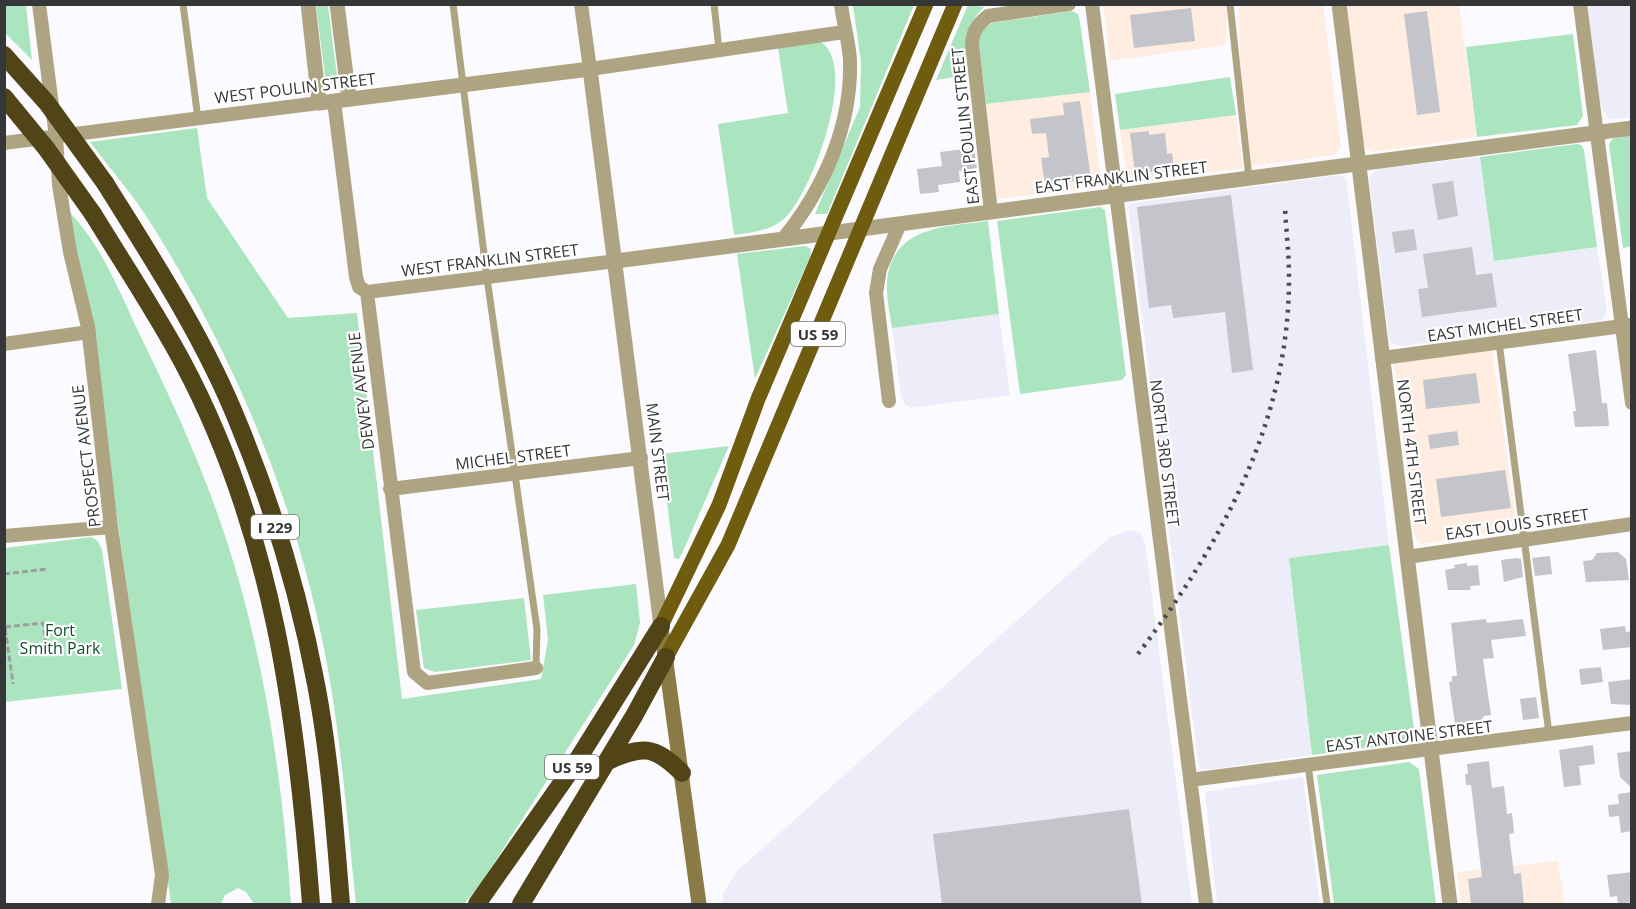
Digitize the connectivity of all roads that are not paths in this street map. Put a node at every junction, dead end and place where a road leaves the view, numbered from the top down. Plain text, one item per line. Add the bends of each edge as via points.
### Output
1 (39, 4) edge
2 (183, 4) edge
3 (308, 4) edge
4 (337, 4) edge
5 (453, 4) edge
6 (581, 4) edge
7 (714, 4) edge
8 (841, 4) edge
9 (926, 4) edge
10 (955, 4) edge
11 (1069, 4) edge
12 (1092, 4) edge
13 (1230, 4) edge
14 (1339, 4) edge
15 (1580, 4) edge
16 (844, 32) junction
17 (719, 50) junction
18 (4, 55) edge
19 (590, 69) junction
20 (462, 85) junction
21 (4, 97) edge
22 (334, 101) junction
23 (198, 119) junction
24 (1632, 128) edge
25 (1596, 132) junction
26 (56, 137) junction
27 (4, 143) edge
28 (1358, 164) junction
29 (1249, 178) junction
30 (1116, 196) junction
31 (991, 212) junction
32 (900, 224) junction
33 (861, 229) junction
34 (830, 232) junction
35 (783, 239) junction
36 (616, 261) junction
37 (487, 278) junction
38 (367, 292) junction
39 (1627, 325) edge
40 (89, 332) junction
41 (1499, 342) junction
42 (4, 344) edge
43 (1382, 358) junction
44 (889, 401) dead end
45 (1632, 403) edge
46 (641, 458) junction
47 (515, 474) junction
48 (390, 489) junction
49 (1632, 524) edge
50 (111, 527) junction
51 (4, 536) edge
52 (1525, 540) junction
53 (1407, 557) junction
54 (661, 626) junction
55 (666, 657) junction
56 (536, 668) joint
57 (1632, 723) edge
58 (1549, 734) junction
59 (1431, 749) junction
60 (606, 762) junction
61 (1308, 765) junction
62 (682, 773) junction
63 (1190, 780) junction
64 (158, 904) edge
65 (311, 904) edge
66 (341, 904) edge
67 (477, 904) edge
68 (520, 904) edge
69 (699, 904) edge
70 (1206, 904) edge
71 (1327, 904) edge
72 (1450, 904) edge

1 - 26 street, PROSPECT AVENUE
2 - 23 lane
3 - 22 street, DEWEY AVENUE
4 - 22 street, DEWEY AVENUE
5 - 20 lane
6 - 19 street, MAIN STREET
7 - 17 lane
8 - 16 street
9 - 34 main road, US 59
10 - 33 main road, US 59
11 - 31 street, EAST POULIN STREET via 988,16 973,32
12 - 30 street, NORTH 3RD STREET
13 - 29 lane
14 - 28 street, NORTH 4TH STREET
15 - 25 street
16 - 17 street
16 - 35 street via 850,56 846,116 820,183
17 - 19 street
18 - 66 highway, I 229, bridge via 47,103 105,183 203,346 237,418 294,589 316,684
19 - 20 street, WEST POULIN STREET
19 - 36 street, MAIN STREET
20 - 22 street, WEST POULIN STREET
20 - 37 lane
21 - 65 highway, I 229, bridge via 93,214 183,362 241,499 271,596 289,688
22 - 23 street, WEST POULIN STREET
22 - 38 street, DEWEY AVENUE via 356,277 359,287
23 - 26 street, WEST POULIN STREET
24 - 25 street, EAST FRANKLIN STREET
25 - 28 street, EAST FRANKLIN STREET
25 - 39 street
26 - 27 street, WEST POULIN STREET
26 - 40 street, PROSPECT AVENUE via 68,241
28 - 29 street, EAST FRANKLIN STREET
28 - 43 street, NORTH 4TH STREET
29 - 30 street, EAST FRANKLIN STREET
30 - 31 street, EAST FRANKLIN STREET
30 - 63 street, NORTH 3RD STREET
31 - 32 street, EAST FRANKLIN STREET
32 - 33 street, EAST FRANKLIN STREET
32 - 44 street via 880,269 876,293
33 - 34 street, EAST FRANKLIN STREET
33 - 55 main road, US 59 via 728,545
34 - 35 street, EAST FRANKLIN STREET
34 - 54 main road, US 59 via 758,399 719,505
35 - 36 street, EAST FRANKLIN STREET
36 - 37 street, WEST FRANKLIN STREET
36 - 46 street, MAIN STREET
37 - 38 street, WEST FRANKLIN STREET
37 - 47 lane
38 - 48 street, DEWEY AVENUE
39 - 41 street, EAST MICHEL STREET
39 - 45 street
40 - 42 street
40 - 50 street, PROSPECT AVENUE
41 - 43 street, EAST MICHEL STREET
41 - 52 lane
43 - 53 street, NORTH 4TH STREET
46 - 47 street, MICHEL STREET
46 - 54 street, MAIN STREET
47 - 48 street, MICHEL STREET
47 - 56 lane via 537,629
48 - 56 street, DEWEY AVENUE via 414,672 420,680 427,683
49 - 52 street, EAST LOUIS STREET
50 - 51 street
50 - 64 street, PROSPECT AVENUE via 162,875
52 - 53 street, EAST LOUIS STREET
52 - 58 lane
53 - 59 street, NORTH 4TH STREET
54 - 55 main road, MAIN STREET
54 - 67 highway, US 59 via 573,767
55 - 60 highway, US 59
55 - 62 main road, MAIN STREET
57 - 58 street, EAST ANTOINE STREET
58 - 59 street, EAST ANTOINE STREET
59 - 61 street, EAST ANTOINE STREET
59 - 72 street, NORTH 4TH STREET
60 - 62 highway via 627,752 647,751 663,754
60 - 68 highway, US 59
61 - 63 street, EAST ANTOINE STREET
61 - 71 lane
62 - 69 main road, MAIN STREET
63 - 70 street, NORTH 3RD STREET

